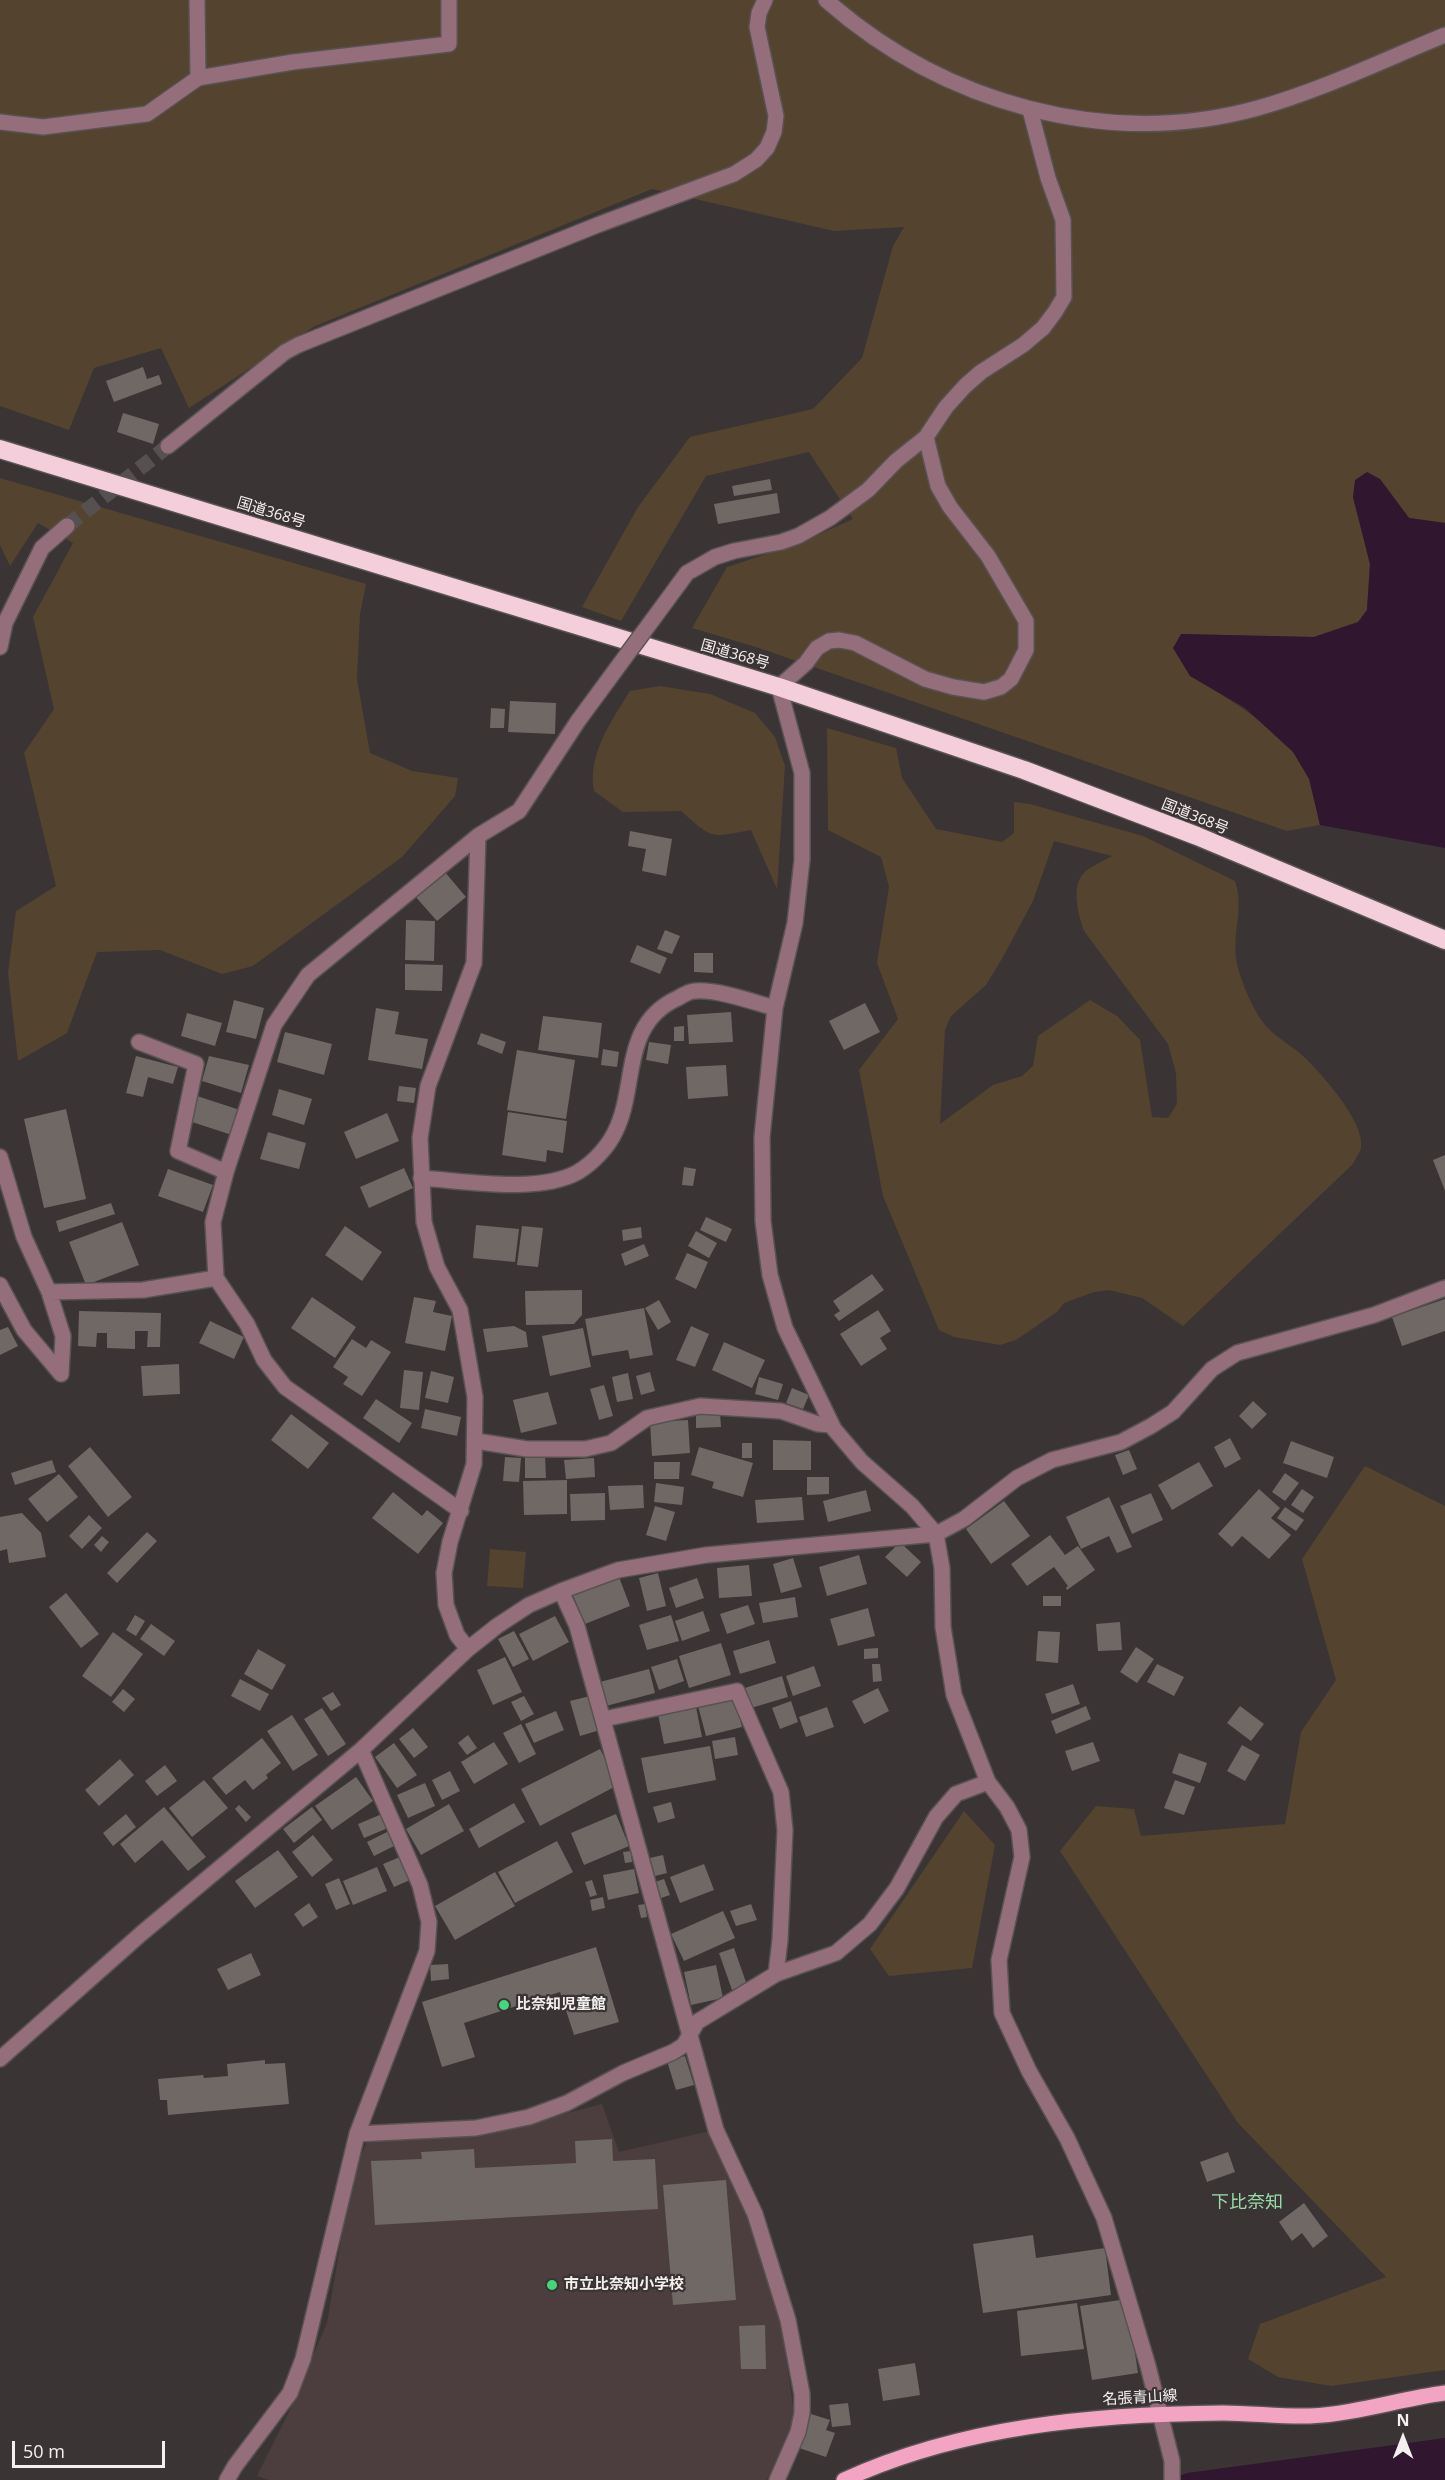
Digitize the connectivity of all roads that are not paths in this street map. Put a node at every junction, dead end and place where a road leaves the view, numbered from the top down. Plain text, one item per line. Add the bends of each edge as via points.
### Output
1 (197, 0) edge
2 (449, 0) edge
3 (765, 0) edge
4 (826, 0) edge
5 (1445, 35) edge
6 (198, 78) junction
7 (1030, 110) junction
8 (0, 122) edge
9 (926, 437) junction
10 (168, 446) tunnel mouth
11 (0, 449) edge
12 (67, 526) tunnel mouth
13 (2, 616) edge
14 (0, 647) edge
15 (779, 687) junction
16 (478, 836) junction
17 (1445, 940) edge
18 (775, 1008) junction
19 (139, 1042) dead end
20 (0, 1157) edge
21 (226, 1172) junction
22 (421, 1178) junction
23 (216, 1278) junction
24 (0, 1285) edge
25 (1445, 1288) edge
26 (49, 1292) junction
27 (832, 1425) junction
28 (476, 1442) junction
29 (461, 1511) junction
30 (936, 1534) junction
31 (561, 1591) junction
32 (468, 1649) junction
33 (604, 1719) junction
34 (361, 1750) junction
35 (988, 1782) junction
36 (776, 1974) junction
37 (690, 2035) junction
38 (0, 2059) edge
39 (357, 2134) junction
40 (1445, 2393) edge
41 (1160, 2414) junction
42 (227, 2480) edge
43 (777, 2480) edge
44 (844, 2480) edge
45 (1172, 2480) edge

1 - 6 street
2 - 6 street via 449,44 293,62
3 - 10 street via 757,27 776,116 767,148 756,160 734,174 298,345
4 - 7 street via 851,22 920,67 954,84
5 - 7 street via 1295,96 1214,117 1098,121
6 - 8 street via 147,114 43,128
7 - 9 street via 1063,220 1064,297 1036,334 965,386
9 - 15 street via 938,486 988,556 1026,621 1026,650 1011,679 984,692 953,687 925,679 855,643 839,640 817,648
9 - 16 street, bridge via 868,490 815,528 781,542 715,557 687,573 578,721 519,811
11 - 15 highway, 国道368号
12 - 13 street via 42,548
13 - 14 street
15 - 17 highway, 国道368号 via 1013,766 1197,836
15 - 18 street via 802,772 802,860 795,923
16 - 21 street via 308,975 296,990 274,1025
16 - 22 street via 474,963 428,1086 420,1138
18 - 22 street via 736,996 694,990 668,1002 648,1021 633,1053 616,1131 599,1155 578,1172 530,1185
18 - 27 street via 762,1137 763,1221 770,1275 786,1328
19 - 21 street via 196,1064 177,1151
20 - 26 street via 24,1237
21 - 23 street via 213,1222
22 - 28 street via 424,1222 437,1267 460,1310 475,1397
23 - 26 street via 143,1290
23 - 29 street via 247,1324 264,1360 285,1387
24 - 26 street via 24,1330 61,1374 63,1336
25 - 30 street via 1374,1315 1237,1353 1212,1369 1173,1412 1151,1426 1121,1442 1052,1461 1017,1479 964,1519
27 - 28 street via 781,1411 700,1406 647,1418 611,1443 585,1449 527,1449
27 - 30 street via 862,1462 912,1506
28 - 29 street
29 - 32 street via 444,1573 445,1594 457,1635
30 - 31 street via 706,1555 618,1570
30 - 35 street via 942,1568 943,1627 954,1695
31 - 32 street via 529,1605
31 - 33 street via 577,1626
32 - 34 street
33 - 36 street via 737,1691 781,1791 786,1830
33 - 37 street
34 - 38 street via 142,1933
34 - 39 street via 420,1885 429,1922 427,1951
35 - 36 street via 956,1794 936,1817 897,1888 870,1924 836,1953
35 - 41 street via 1019,1830 1022,1857 999,1960 1002,2013 1104,2218
36 - 37 street via 697,2022
37 - 39 street via 673,2052 529,2117 476,2128
37 - 43 street via 716,2130 755,2214 790,2331 802,2413
39 - 42 street via 303,2359 290,2393
40 - 41 main road, 名張青山線 via 1311,2416
41 - 44 main road, 名張青山線 via 1062,2421 951,2442
41 - 45 street via 1172,2461

